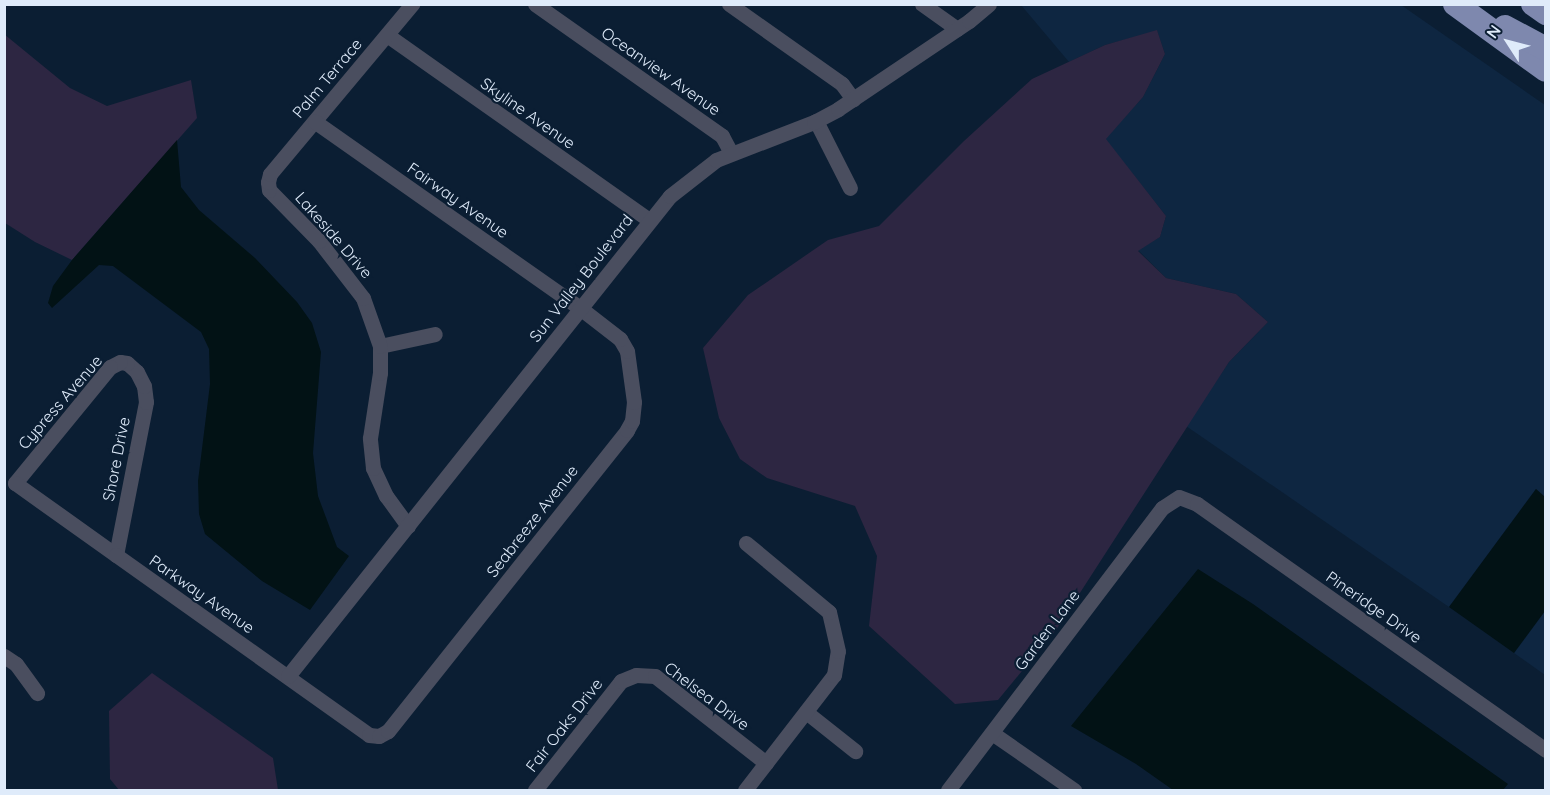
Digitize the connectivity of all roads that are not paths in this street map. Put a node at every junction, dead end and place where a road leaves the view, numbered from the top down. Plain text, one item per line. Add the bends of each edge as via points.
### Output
1 (412, 4) edge
2 (535, 4) edge
3 (729, 4) edge
4 (922, 4) edge
5 (989, 4) edge
6 (1455, 4) edge
7 (1460, 4) edge
8 (1533, 4) edge
9 (1545, 13) edge
10 (957, 29) junction
11 (387, 35) junction
12 (1545, 49) edge
13 (1545, 70) edge
14 (853, 99) junction
15 (816, 121) junction
16 (315, 122) junction
17 (731, 153) junction
18 (270, 174) joint
19 (850, 188) dead end
20 (649, 220) junction
21 (580, 308) junction
22 (435, 334) dead end
23 (380, 346) junction
24 (137, 372) joint
25 (15, 483) joint
26 (1179, 497) joint
27 (408, 526) junction
28 (746, 543) dead end
29 (116, 555) junction
30 (4, 656) edge
31 (288, 676) junction
32 (621, 681) joint
33 (37, 693) dead end
34 (806, 712) junction
35 (992, 733) junction
36 (369, 735) joint
37 (1545, 750) edge
38 (855, 751) dead end
39 (766, 764) junction
40 (535, 790) edge
41 (745, 790) edge
42 (948, 790) edge
43 (1074, 790) edge

1 - 11 street, Palm Terrace
2 - 17 street, Oceanview Avenue via 722,136
3 - 14 street via 842,84
4 - 10 street
5 - 10 street, Sun Valley Boulevard
6 - 13 highway
7 - 12 highway
8 - 9 highway
10 - 14 street, Sun Valley Boulevard
11 - 16 street, Palm Terrace
11 - 20 street, Skyline Avenue
14 - 15 street, Sun Valley Boulevard
15 - 17 street, Sun Valley Boulevard
15 - 19 street
16 - 18 street, Palm Terrace
16 - 21 street, Fairway Avenue
17 - 20 street, Sun Valley Boulevard via 688,180
18 - 23 street, Lakeside Drive via 269,190 319,241 363,297
20 - 21 street, Sun Valley Boulevard
21 - 27 street, Sun Valley Boulevard
21 - 36 street, Seabreeze Avenue via 620,339 627,351 634,402 627,430 388,731 379,736
22 - 23 street
23 - 27 street, Lakeside Drive via 370,449 379,483
24 - 25 street, Cypress Avenue via 127,363 110,367
24 - 29 street, Shore Drive via 146,402
25 - 29 street, Parkway Avenue
26 - 35 street, Garden Lane via 1162,508
26 - 37 street, Pineridge Drive via 1197,504
27 - 31 street, Sun Valley Boulevard
28 - 34 street via 829,612 837,636 837,666
29 - 31 street, Parkway Avenue
30 - 33 street via 16,664
31 - 36 street, Parkway Avenue
32 - 39 street, Chelsea Drive via 636,675 655,676
32 - 40 street, Fair Oaks Drive
34 - 38 street
34 - 39 street
35 - 42 street, Garden Lane
35 - 43 street
39 - 41 street

